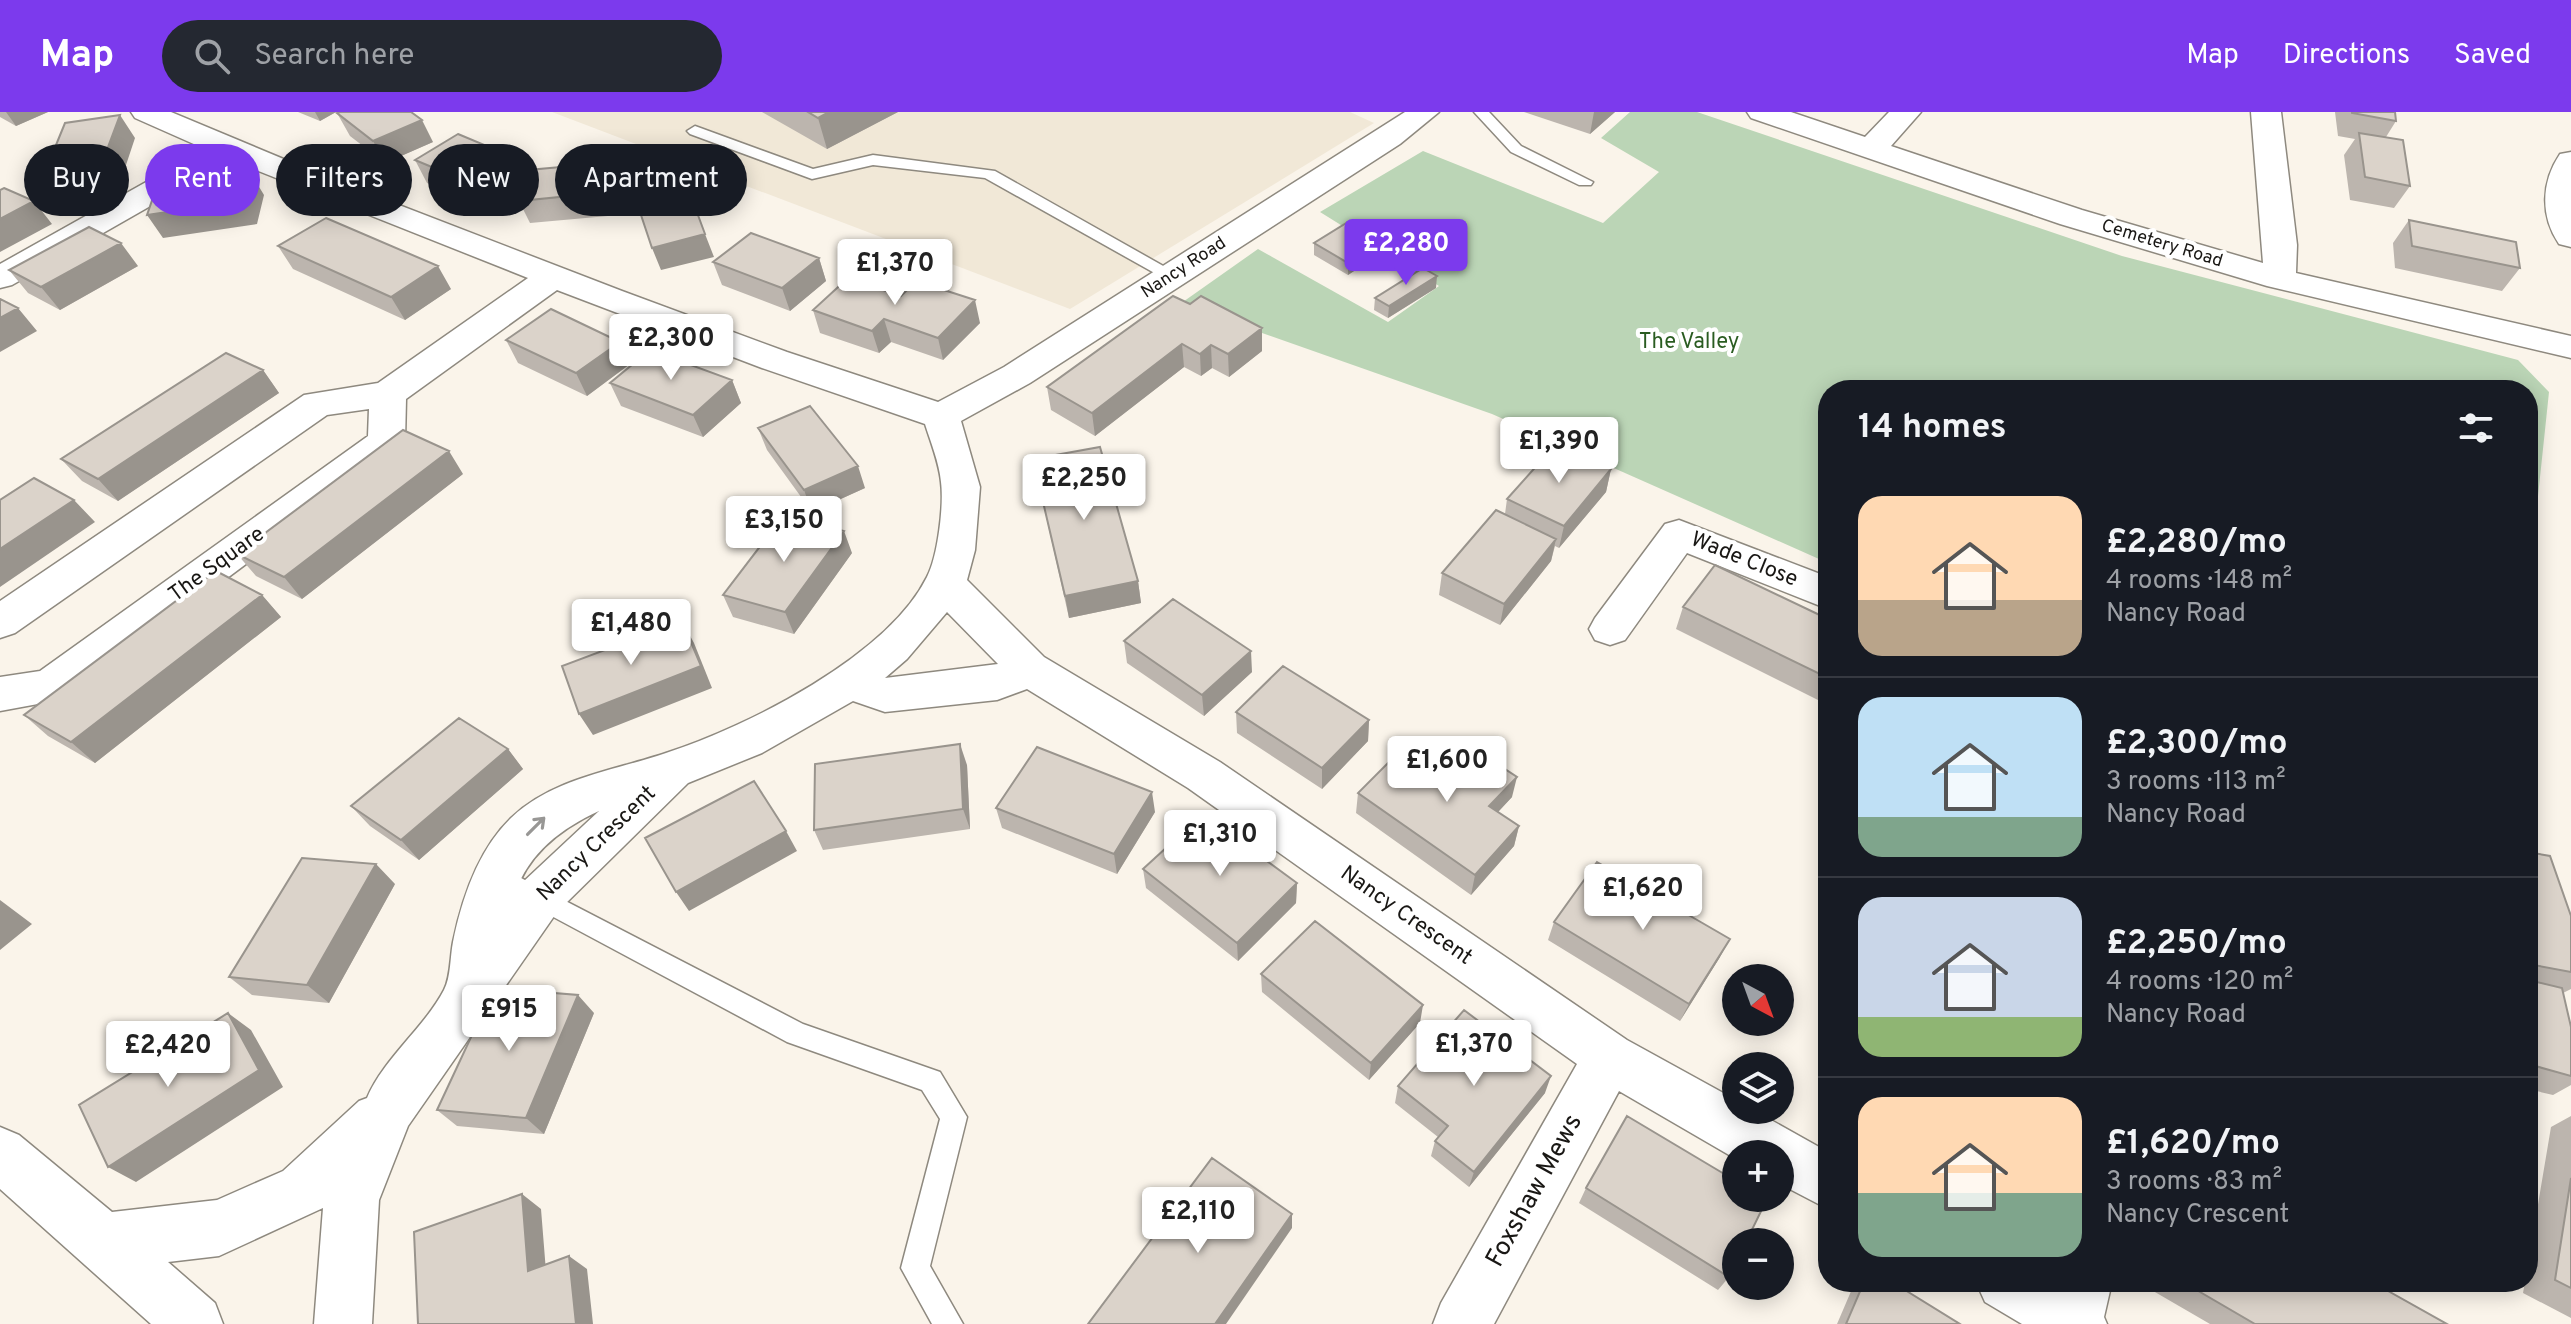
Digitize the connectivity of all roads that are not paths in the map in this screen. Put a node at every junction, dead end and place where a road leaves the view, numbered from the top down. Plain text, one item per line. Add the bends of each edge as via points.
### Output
1 (146, 112) edge
2 (1424, 112) edge
3 (1481, 112) edge
4 (1762, 112) edge
5 (1906, 112) edge
6 (2266, 112) edge
7 (695, 131) dead end
8 (217, 144) edge
9 (1870, 150) junction
10 (260, 161) edge
11 (2571, 161) edge
12 (1585, 182) dead end
13 (2565, 194) edge
14 (145, 196) edge
15 (2571, 237) edge
16 (554, 276) junction
17 (1173, 276) junction
18 (0, 278) edge
19 (2279, 279) junction
20 (2571, 347) edge
21 (388, 394) junction
22 (941, 416) junction
23 (945, 584) junction
24 (1818, 590) edge
25 (0, 622) edge
26 (1610, 629) dead end
27 (1029, 669) junction
28 (850, 683) junction
29 (0, 694) edge
30 (673, 770) junction
31 (498, 876) junction
32 (540, 897) junction
33 (469, 998) junction
34 (1609, 1057) junction
35 (388, 1110) junction
36 (1755, 1140) edge
37 (0, 1154) edge
38 (1794, 1162) edge
39 (1818, 1176) edge
40 (102, 1241) junction
41 (2032, 1292) edge
42 (2079, 1309) edge
43 (194, 1324) edge
44 (343, 1324) edge
45 (948, 1324) edge
46 (1462, 1324) edge

1 - 8 street
2 - 17 street, Nancy Road
3 - 12 lane via 1516,149
4 - 9 street, Cemetery Road
5 - 9 street
6 - 19 street
7 - 17 lane via 812,174 873,160 989,174
9 - 19 street, Cemetery Road
10 - 16 street
11 - 13 street via 2559,180
13 - 15 street
14 - 18 street
16 - 21 street
16 - 22 street
17 - 22 street, Nancy Road via 1017,375
19 - 20 street, Cemetery Road
21 - 25 street via 317,404
21 - 29 street, The Square via 386,441 50,687
22 - 23 street via 961,481 958,529
23 - 27 street
23 - 28 street, Nancy Crescent via 904,635
24 - 26 street, Wade Close via 1679,534
27 - 28 street via 997,683 885,695
27 - 34 street, Nancy Crescent via 1204,775
28 - 30 street, Nancy Crescent via 772,727
31 -> 30 street, Nancy Crescent via 510,853 545,817 592,791
30 - 32 street, Nancy Crescent
31 - 32 lane
31 - 33 street, Nancy Crescent via 480,930
32 - 33 street, Nancy Crescent
32 - 45 lane via 796,1034 931,1081 954,1117 915,1268
33 - 35 street, Nancy Crescent
34 - 36 street, Nancy Crescent
34 - 46 street, Foxshaw Mews
35 - 40 street, Nancy Crescent via 302,1190 233,1222
35 - 44 street, Nancy Crescent via 351,1200
37 - 40 street
38 - 39 street, Nancy Crescent
40 - 43 street
41 - 42 street

